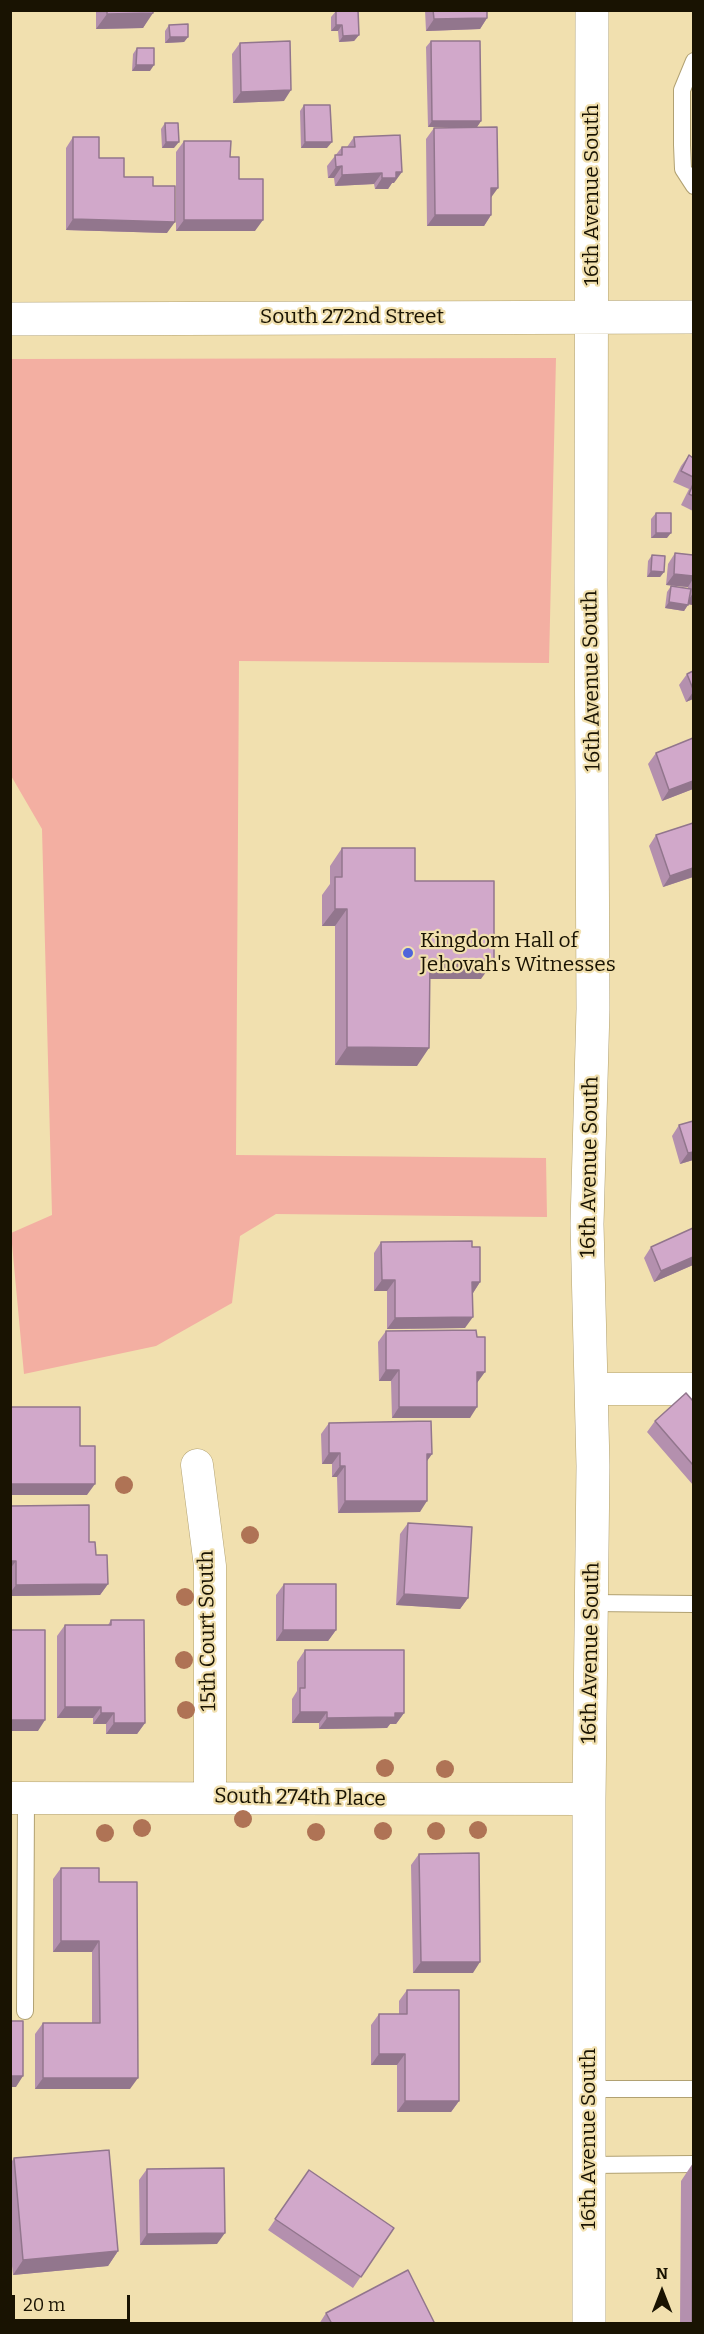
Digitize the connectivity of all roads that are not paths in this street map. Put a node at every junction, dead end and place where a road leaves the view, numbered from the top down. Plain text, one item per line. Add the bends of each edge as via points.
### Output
1 (592, 10) edge
2 (693, 61) edge
3 (693, 186) edge
4 (591, 316) junction
5 (693, 317) edge
6 (10, 318) edge
7 (592, 1389) junction
8 (693, 1389) edge
9 (197, 1466) dead end
10 (591, 1603) junction
11 (693, 1604) edge
12 (210, 1797) junction
13 (18, 1798) edge
14 (589, 1798) junction
15 (25, 2011) dead end
16 (589, 2089) junction
17 (693, 2089) edge
18 (693, 2164) edge
19 (589, 2165) junction
20 (589, 2324) edge

1 - 4 main road, 16th Avenue South
2 - 3 lane via 682,90 683,169
4 - 5 main road, South 272nd Street
4 - 6 main road, South 272nd Street
4 - 7 main road, 16th Avenue South via 593,1009 587,1224
7 - 8 street
7 - 10 main road, 16th Avenue South
9 - 12 street, 15th Court South via 210,1566
10 - 11 lane
10 - 14 main road, 16th Avenue South
12 - 13 street, South 274th Place
12 - 14 street, South 274th Place
13 - 15 lane
14 - 16 main road, 16th Avenue South
16 - 17 lane
16 - 19 main road, 16th Avenue South
18 - 19 lane
19 - 20 main road, 16th Avenue South

